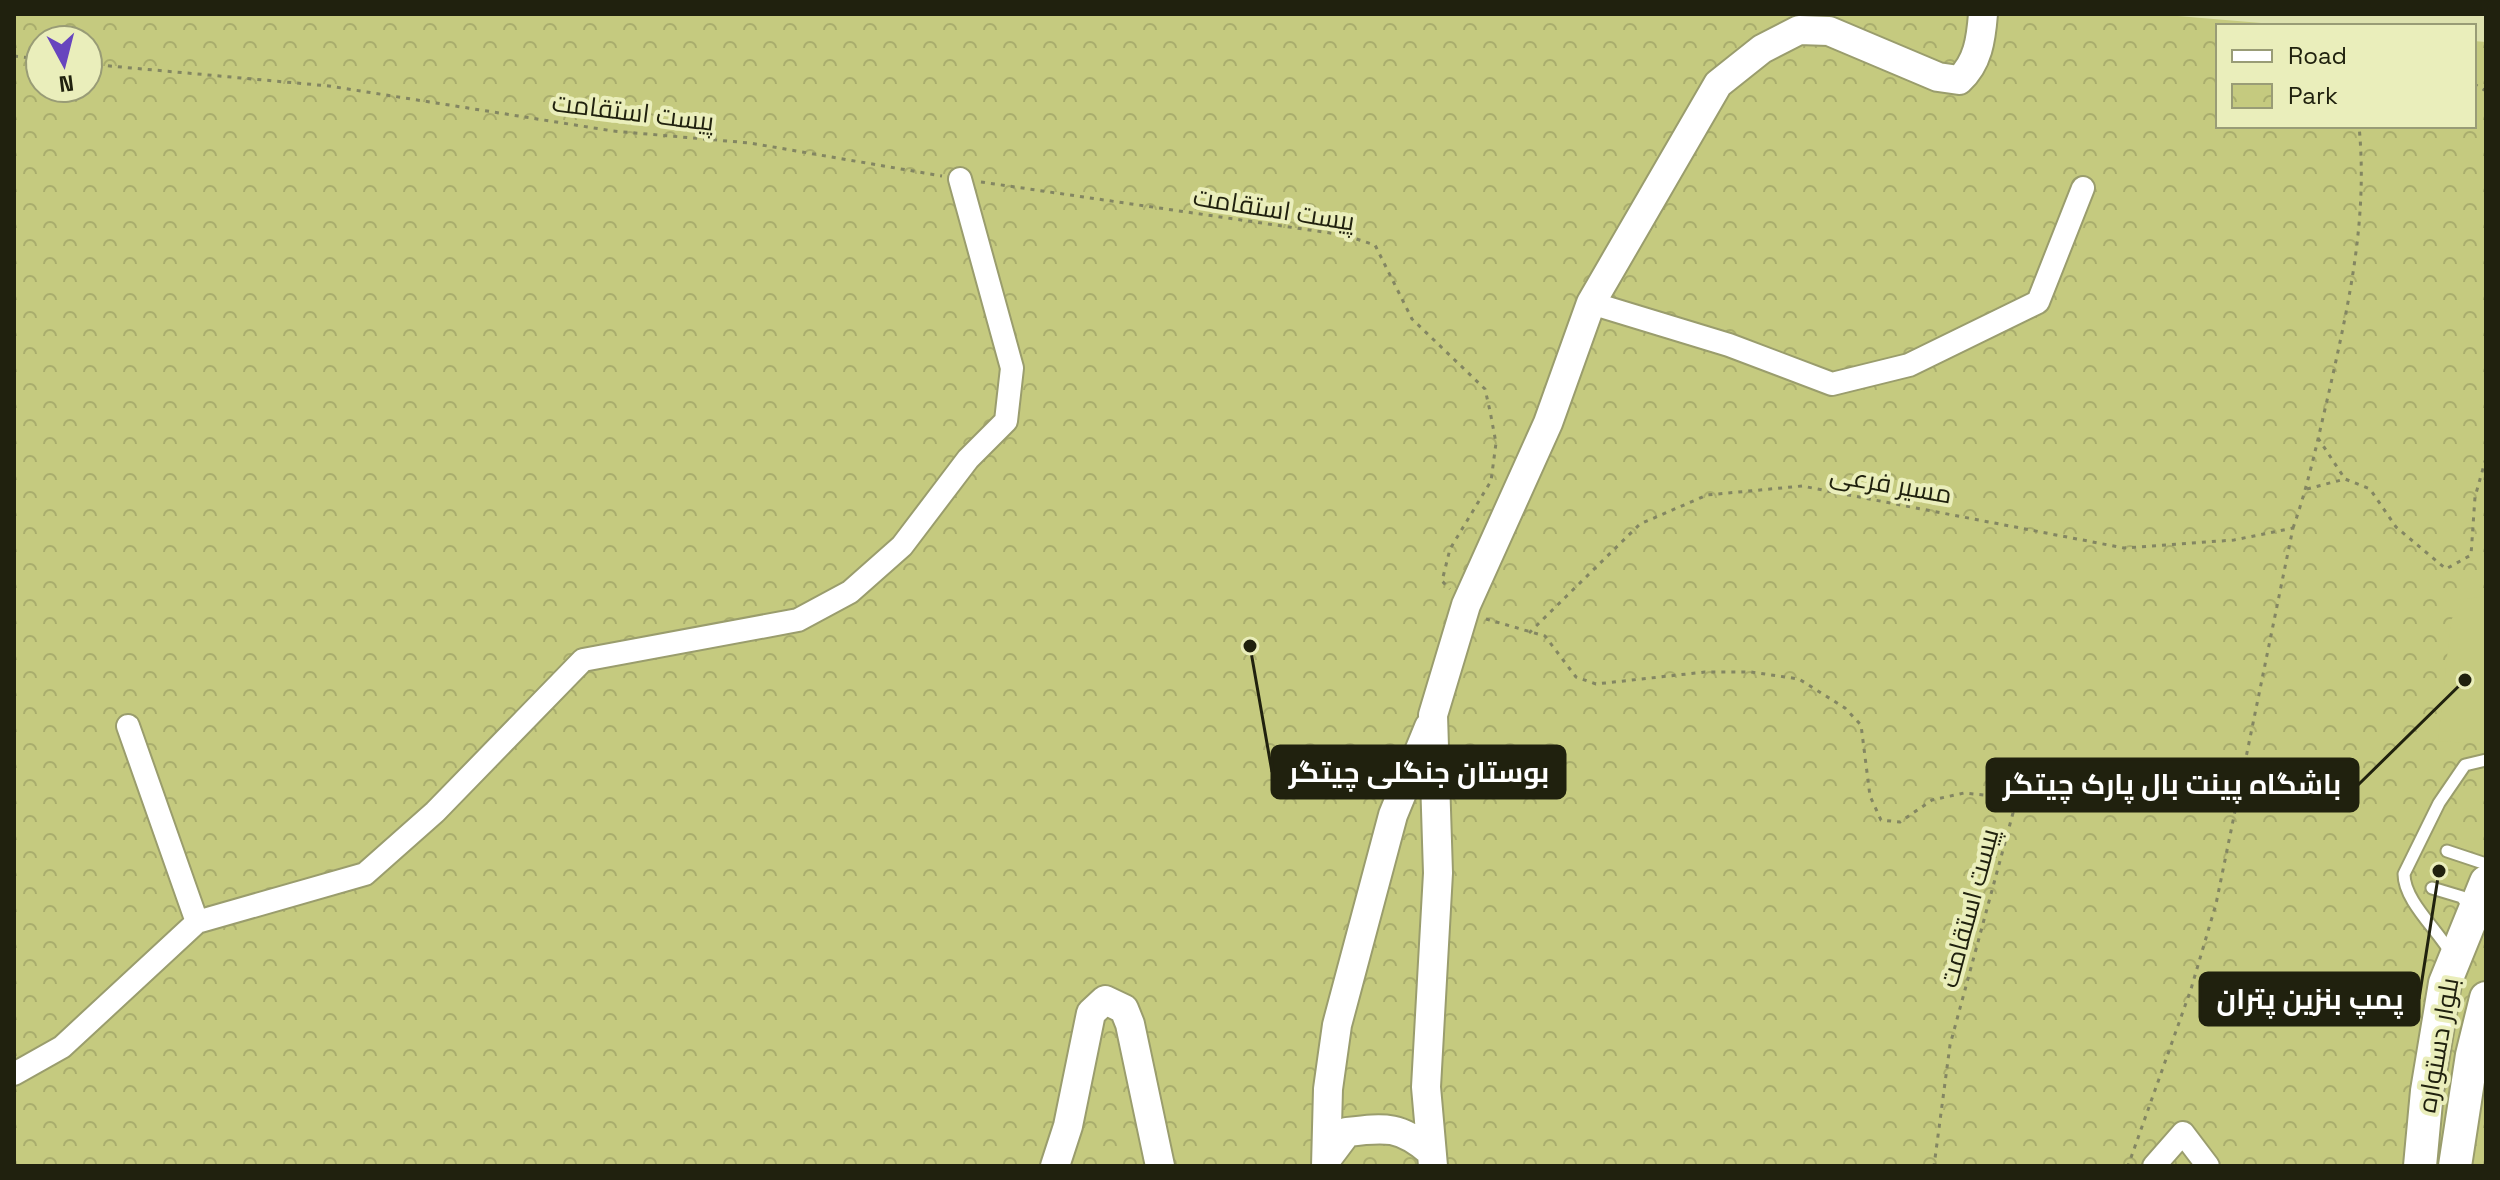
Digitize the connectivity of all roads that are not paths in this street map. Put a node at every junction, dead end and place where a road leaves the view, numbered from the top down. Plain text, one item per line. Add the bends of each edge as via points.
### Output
1 (1983, 14) edge
2 (960, 179) road end
3 (2083, 188) dead end
4 (1591, 303) junction
5 (1433, 715) junction
6 (128, 726) dead end
7 (2486, 760) edge
8 (2447, 851) dead end
9 (2486, 864) edge
10 (2486, 882) edge
11 (2432, 888) dead end
12 (2472, 912) junction
13 (197, 922) junction
14 (2450, 971) junction
15 (2486, 998) edge
16 (14, 1074) edge
17 (1432, 1159) edge
18 (1328, 1161) edge
19 (1055, 1166) edge
20 (1160, 1166) edge
21 (2154, 1166) edge
22 (2208, 1166) edge
23 (2420, 1166) edge
24 (2455, 1166) edge

1 - 4 street via 1971,69 1959,80 1938,77 1829,31 1799,30 1762,49 1718,84
2 - 13 street via 1012,368 1006,421 968,459 902,546 850,592 798,620 583,660 435,812 365,874
3 - 4 street via 2038,302 1909,365 1832,384 1729,345
4 - 5 street via 1548,423 1466,605
5 - 17 street via 1438,873 1426,1087
5 - 18 street via 1393,815 1337,1025 1328,1089
6 - 13 street
7 - 14 lane via 2465,765 2439,803 2404,874 2410,900 2425,913
8 - 9 lane
10 - 12 main road, بلوار دستواره
11 - 12 lane via 2462,897
12 - 14 main road, بلوار دستواره
13 - 16 street via 62,1047
14 - 23 main road, بلوار دستواره via 2427,1091
15 - 24 main road, بلوار دستواره
17 - 18 street via 1408,1133 1377,1128 1347,1132
19 - 20 street via 1091,1013 1105,1000 1124,1009 1130,1024
21 - 22 street via 2183,1133

